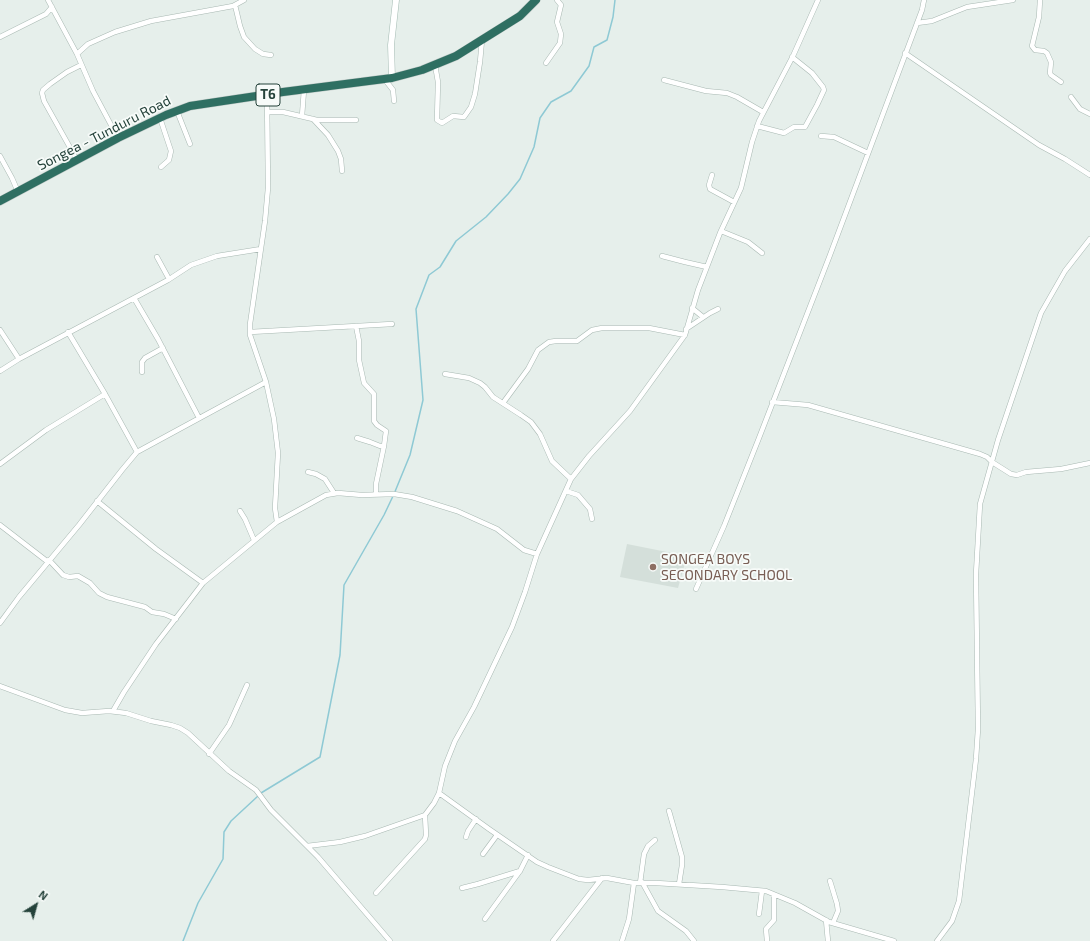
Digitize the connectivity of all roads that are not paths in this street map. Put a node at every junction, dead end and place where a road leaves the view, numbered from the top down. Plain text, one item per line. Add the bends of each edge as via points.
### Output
1 (48, 0) edge
2 (244, 0) edge
3 (396, 0) edge
4 (536, 0) edge
5 (557, 0) edge
6 (818, 0) edge
7 (924, 0) edge
8 (1009, 0) edge
9 (1012, 0) edge
10 (1040, 0) edge
11 (235, 5) junction
12 (52, 7) junction
13 (917, 23) junction
14 (0, 37) edge
15 (482, 40) junction
16 (78, 54) junction
17 (905, 54) junction
18 (271, 55) dead end
19 (792, 57) junction
20 (546, 63) dead end
21 (82, 65) junction
22 (435, 65) junction
23 (392, 78) junction
24 (383, 79) junction
25 (664, 80) dead end
26 (1060, 82) dead end
27 (304, 90) junction
28 (267, 95) junction
29 (1071, 97) dead end
30 (394, 101) dead end
31 (176, 111) junction
32 (268, 112) junction
33 (763, 112) junction
34 (1090, 114) edge
35 (302, 116) junction
36 (160, 118) junction
37 (313, 119) junction
38 (356, 120) dead end
39 (757, 126) junction
40 (821, 136) dead end
41 (118, 138) junction
42 (190, 144) dead end
43 (868, 153) junction
44 (0, 156) edge
45 (77, 160) junction
46 (161, 167) dead end
47 (342, 171) dead end
48 (712, 175) dead end
49 (1090, 176) edge
50 (18, 192) junction
51 (0, 201) edge
52 (734, 202) junction
53 (722, 231) junction
54 (1090, 239) edge
55 (261, 249) junction
56 (762, 253) dead end
57 (662, 256) dead end
58 (157, 257) dead end
59 (707, 267) junction
60 (169, 279) junction
61 (134, 298) junction
62 (692, 308) junction
63 (718, 309) dead end
64 (703, 318) junction
65 (392, 324) dead end
66 (356, 326) junction
67 (686, 329) junction
68 (0, 330) edge
69 (68, 332) junction
70 (250, 332) junction
71 (685, 335) junction
72 (163, 348) junction
73 (19, 359) junction
74 (0, 371) edge
75 (142, 372) dead end
76 (445, 374) dead end
77 (266, 382) junction
78 (105, 394) junction
79 (772, 402) junction
80 (503, 403) junction
81 (199, 418) junction
82 (357, 438) dead end
83 (384, 446) junction
84 (138, 452) junction
85 (992, 462) junction
86 (1090, 463) edge
87 (0, 464) edge
88 (308, 472) dead end
89 (571, 479) junction
90 (566, 491) junction
91 (334, 493) junction
92 (376, 494) junction
93 (97, 501) junction
94 (240, 511) dead end
95 (592, 519) dead end
96 (277, 522) junction
97 (0, 525) edge
98 (254, 540) junction
99 (537, 554) junction
100 (48, 561) junction
101 (203, 583) junction
102 (696, 590) dead end
103 (176, 619) junction
104 (0, 623) edge
105 (247, 685) dead end
106 (0, 686) edge
107 (113, 712) junction
108 (210, 754) junction
109 (439, 792) junction
110 (668, 811) dead end
111 (425, 815) junction
112 (476, 819) junction
113 (497, 835) junction
114 (466, 837) dead end
115 (655, 840) dead end
116 (308, 846) junction
117 (483, 854) dead end
118 (528, 855) junction
119 (520, 871) junction
120 (602, 878) junction
121 (830, 880) dead end
122 (639, 883) junction
123 (679, 884) junction
124 (462, 888) dead end
125 (762, 891) junction
126 (376, 893) dead end
127 (774, 895) junction
128 (759, 914) dead end
129 (485, 919) dead end
130 (826, 920) junction
131 (833, 923) junction
132 (390, 941) edge
133 (553, 941) edge
134 (622, 941) edge
135 (694, 941) edge
136 (767, 941) edge
137 (828, 941) edge
138 (894, 941) edge
139 (937, 941) edge

1 - 12 street
2 - 11 street
3 - 23 street via 391,45
4 - 15 highway, Songea - Tunduru Road / T6 via 520,16
5 - 20 street via 561,5 557,22 561,34 560,43
6 - 19 street
7 - 13 street
8 - 9 street
8 - 13 street via 967,7 932,21
10 - 26 street via 1032,46 1035,50 1047,53 1050,73
11 - 16 street via 151,21 116,31 88,44
11 - 18 street via 247,41 259,51
12 - 14 street via 46,14
12 - 16 street
13 - 17 street
15 - 22 highway, Songea - Tunduru Road / T6
15 - 22 street via 475,94 464,117 453,116 442,123 437,120 438,82
16 - 21 street
17 - 43 street
17 - 49 street via 1039,145
19 - 33 street
19 - 39 street via 823,86 818,105 805,128 794,127 784,133
21 - 41 street
21 - 45 street via 50,84 42,94
22 - 23 highway, Songea - Tunduru Road / T6
23 - 24 highway, Songea - Tunduru Road / T6
24 - 27 highway, Songea - Tunduru Road / T6
24 - 30 street via 393,90
25 - 33 street via 737,96
27 - 28 highway, Songea - Tunduru Road / T6
27 - 35 street
28 - 31 highway, Songea - Tunduru Road / T6 via 190,106
28 - 32 street
29 - 34 street via 1080,109
31 - 36 highway, Songea - Tunduru Road / T6
31 - 42 street
32 - 35 street
32 - 55 street via 268,188
33 - 39 street
35 - 37 street
36 - 41 highway, Songea - Tunduru Road / T6
36 - 46 street via 171,151 169,160
37 - 38 street
37 - 47 street via 328,134 336,147
39 - 52 street via 741,188
40 - 43 street via 834,137
41 - 45 highway, Songea - Tunduru Road / T6
43 - 79 street
44 - 50 street
45 - 50 highway, Songea - Tunduru Road / T6
48 - 52 street via 710,189
50 - 51 highway, Songea - Tunduru Road / T6
52 - 53 street
53 - 56 street via 748,242
53 - 59 street
54 - 85 street via 1065,271 1041,313
55 - 60 street via 210,259 191,266
55 - 70 street
57 - 59 street
58 - 60 street
59 - 62 street
60 - 61 street
61 - 69 street
61 - 72 street
62 - 64 street
62 - 67 street
63 - 64 street
64 - 67 street
65 - 66 street
66 - 70 street
66 - 83 street via 364,383 374,394 374,421 386,431
67 - 71 street
68 - 73 street
69 - 73 street
69 - 78 street
70 - 77 street
71 - 80 street via 649,328 602,328 592,330 577,341 549,342 538,350 528,369
71 - 89 street via 634,406
72 - 75 street via 145,358 142,362
72 - 81 street
73 - 74 street
76 - 80 street via 469,378 480,383 493,397
77 - 81 street
77 - 96 street via 278,453 275,508
78 - 84 street
78 - 87 street via 46,430
79 - 85 street via 808,405 980,454
79 - 102 street
80 - 89 street via 531,422 540,434 552,461
81 - 84 street
82 - 83 street
83 - 92 street
84 - 93 street
85 - 86 street via 1017,475
85 - 139 street via 980,504 978,530 978,729 971,807 959,902 952,921
88 - 91 street via 325,479
89 - 90 street
90 - 95 street via 578,495 590,509
90 - 99 street
91 - 92 street
91 - 96 street
92 - 99 street via 412,497 456,511 499,530 524,550
93 - 100 street
93 - 101 street
94 - 98 street
96 - 98 street
97 - 100 street
98 - 101 street
99 - 109 street via 526,592 509,632 455,741
100 - 103 street via 63,575 78,576 107,598 145,607 152,612
100 - 104 street
101 - 103 street
103 - 107 street via 156,644
105 - 108 street via 228,725
106 - 107 street via 65,710 82,713
107 - 108 street via 133,714 180,728
108 - 116 street via 256,790
109 - 111 street
109 - 112 street
110 - 123 street via 682,857
111 - 116 street via 365,836
111 - 126 street via 425,839
112 - 113 street
112 - 114 street
113 - 117 street
113 - 118 street
115 - 122 street via 644,854
116 - 132 street
118 - 119 street
118 - 120 street via 548,867 579,879
119 - 124 street
119 - 129 street
120 - 122 street
120 - 133 street
121 - 131 street via 837,904 837,916
122 - 123 street
122 - 134 street
122 - 135 street via 658,911 686,931
123 - 125 street
125 - 127 street
125 - 128 street
127 - 130 street
127 - 136 street via 774,920 766,929
130 - 131 street
130 - 137 street
131 - 138 street

